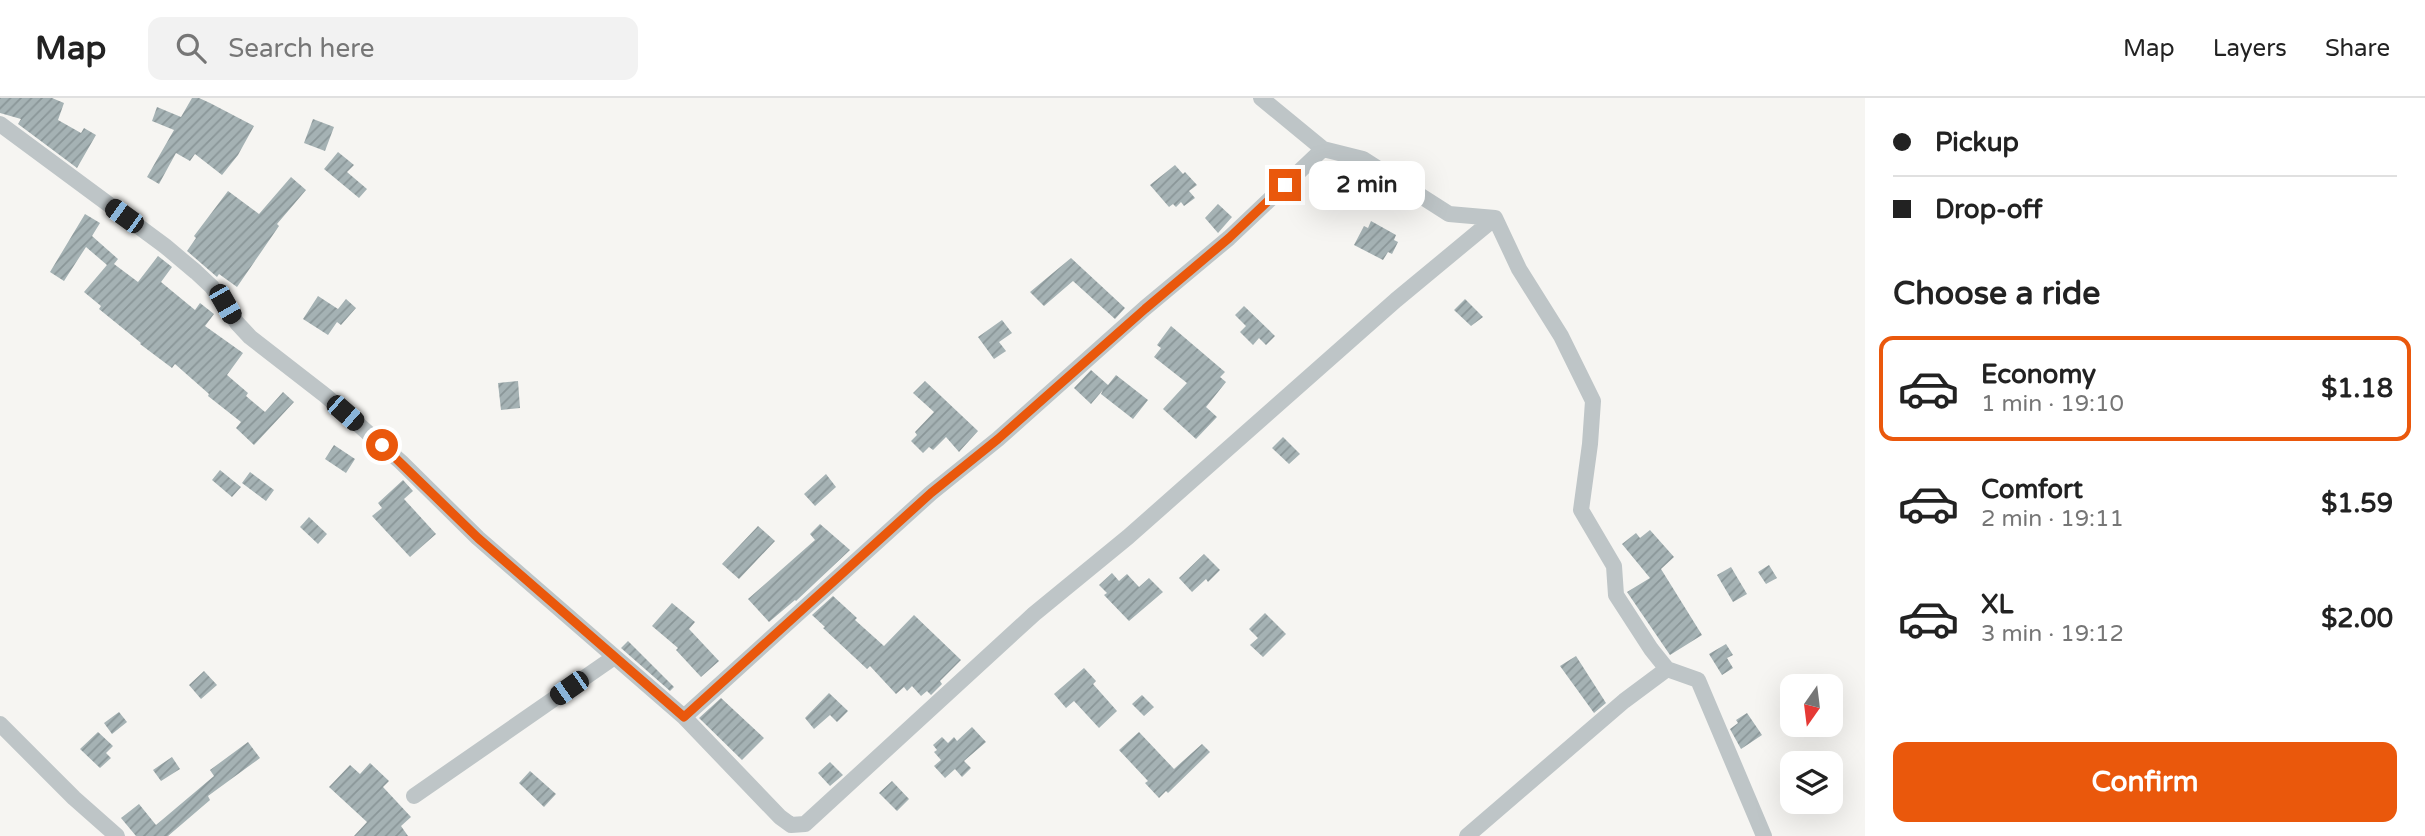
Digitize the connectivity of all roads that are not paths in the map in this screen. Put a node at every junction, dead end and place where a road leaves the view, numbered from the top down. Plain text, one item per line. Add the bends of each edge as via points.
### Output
1 (1261, 98) edge
2 (0, 124) edge
3 (1323, 149) junction
4 (1495, 218) junction
5 (613, 657) junction
6 (1667, 669) junction
7 (684, 717) junction
8 (2, 730) edge
9 (414, 796) dead end
10 (117, 836) edge
11 (1468, 836) edge
12 (1764, 836) edge

1 - 3 street
2 - 5 street via 196,272 250,337 392,453 478,538
3 - 4 street via 1363,159 1448,214
3 - 7 street via 1229,238 931,493
4 - 6 street via 1593,401 1581,510 1614,566 1616,595
4 - 7 street via 1034,614 805,824 791,825 780,817
5 - 7 street
5 - 9 street
6 - 11 street
6 - 12 street via 1698,680
8 - 10 street

